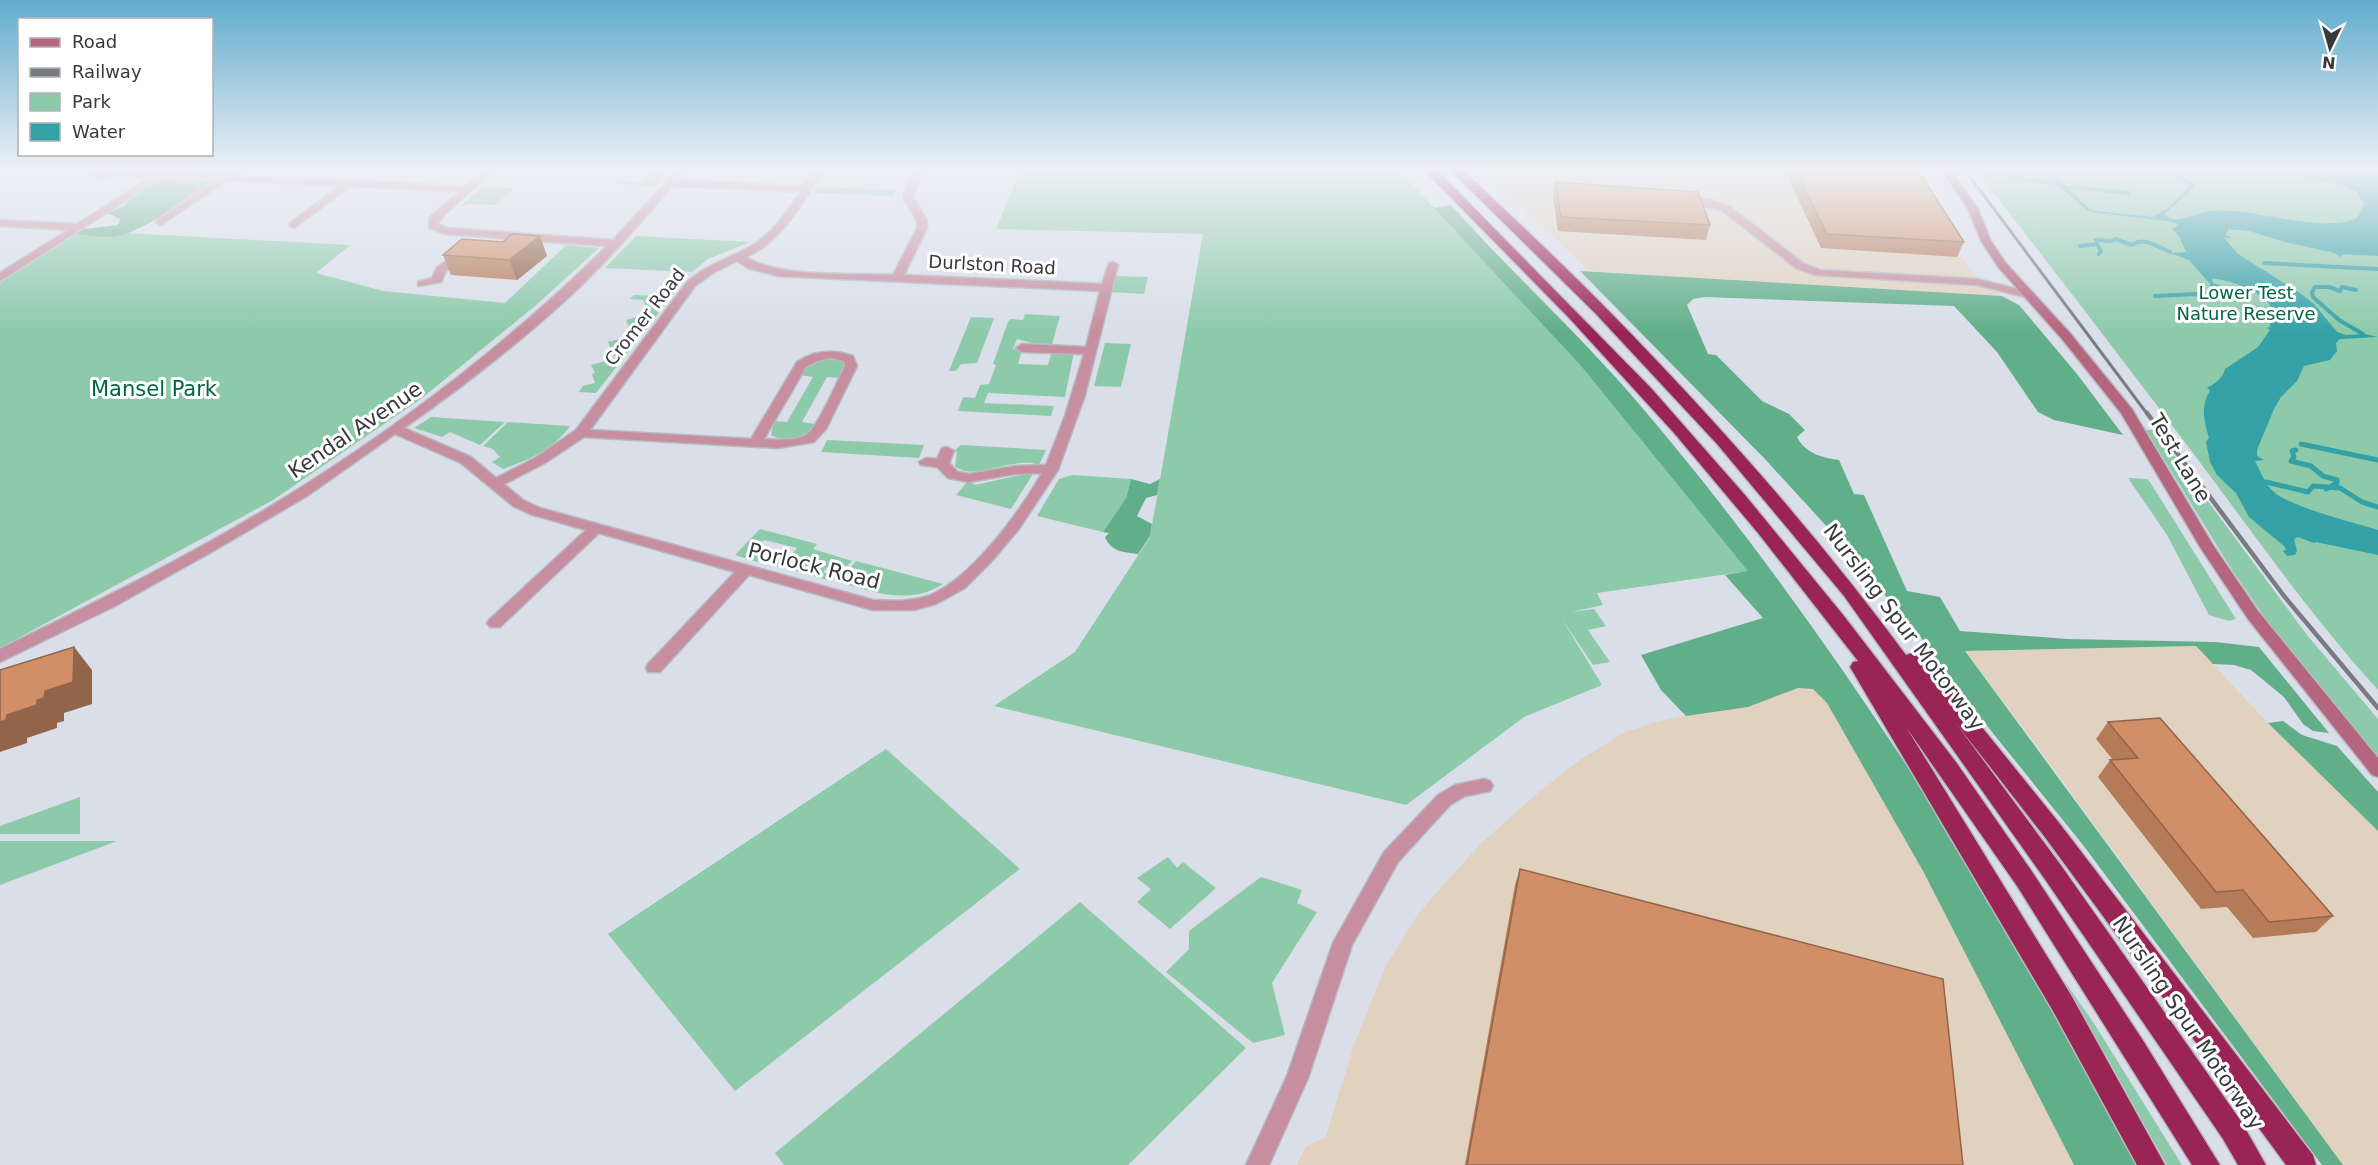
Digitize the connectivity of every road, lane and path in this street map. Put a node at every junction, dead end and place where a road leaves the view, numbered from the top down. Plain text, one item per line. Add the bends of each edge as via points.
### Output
1 (7, 223) edge
2 (83, 223) edge
3 (433, 223) edge
4 (634, 223) edge
5 (781, 223) edge
6 (922, 223) edge
7 (1483, 223) edge
8 (1511, 223) edge
9 (1745, 223) edge
10 (1979, 223) edge
11 (77, 227) junction
12 (487, 234) junction
13 (616, 243) junction
14 (736, 256) junction
15 (1113, 265) dead end
16 (0, 278) edge
17 (897, 278) junction
18 (437, 280) junction
19 (450, 281) dead end
20 (2016, 281) junction
21 (1977, 282) junction
22 (422, 284) dead end
23 (1106, 288) junction
24 (2028, 295) junction
25 (1028, 351) dead end
26 (1091, 351) junction
27 (394, 429) junction
28 (581, 433) junction
29 (756, 442) junction
30 (926, 462) dead end
31 (1051, 471) junction
32 (495, 483) junction
33 (595, 529) junction
34 (745, 570) junction
35 (1850, 591) junction
36 (1814, 592) junction
37 (495, 622) dead end
38 (0, 656) edge
39 (654, 668) dead end
40 (2378, 770) edge
41 (1484, 786) dead end
42 (1257, 1165) edge
43 (2152, 1165) edge
44 (2207, 1165) edge
45 (2253, 1165) edge
46 (2303, 1165) edge

1 - 11 street
2 - 11 street
3 - 12 street via 445,231
4 - 13 street, Kendal Avenue
5 - 14 street, Cromer Road via 761,244
6 - 17 street
7 - 36 highway via 1580,321 1715,470
8 - 35 highway, Nursling Spur Motorway via 1600,310 1723,441
9 - 21 street via 1800,266 1819,273
10 - 20 street, Test Lane via 1991,250
11 - 16 street
12 - 13 street
12 - 18 street via 441,269
13 - 27 street, Kendal Avenue via 562,297 461,381
14 - 17 street, Durlston Road via 752,267 778,273
14 - 28 street, Cromer Road via 717,264 691,284
15 - 23 street, Porlock Road
17 - 23 street, Durlston Road
18 - 19 street
18 - 22 street
20 - 21 street
20 - 24 street, Test Lane
21 - 24 street
23 - 26 street, Porlock Road
24 - 40 street, Test Lane via 2127,412 2207,548 2253,615
25 - 26 street
26 - 31 street, Porlock Road
27 - 32 street, Porlock Road via 466,460
27 - 38 street, Kendal Avenue via 302,493 210,547
28 - 29 street
28 - 32 street, Cromer Road via 559,451
29 - 29 street via 793,443 810,438 819,429 851,366 849,359 822,354 808,358
30 - 31 street via 944,457 947,472 969,478 1034,468
31 - 34 street, Porlock Road via 979,568 960,585 933,600 898,607 873,605
32 - 33 street, Porlock Road via 535,512
33 - 34 street, Porlock Road
33 - 37 street
34 - 39 street
35 - 45 highway, Nursling Spur Motorway via 2052,871
35 - 46 highway via 1953,705 2059,839
36 - 43 highway via 2062,1003
36 - 44 highway via 1910,716 2002,847
41 - 42 street via 1461,790 1444,800 1391,858 1343,943 1297,1078

